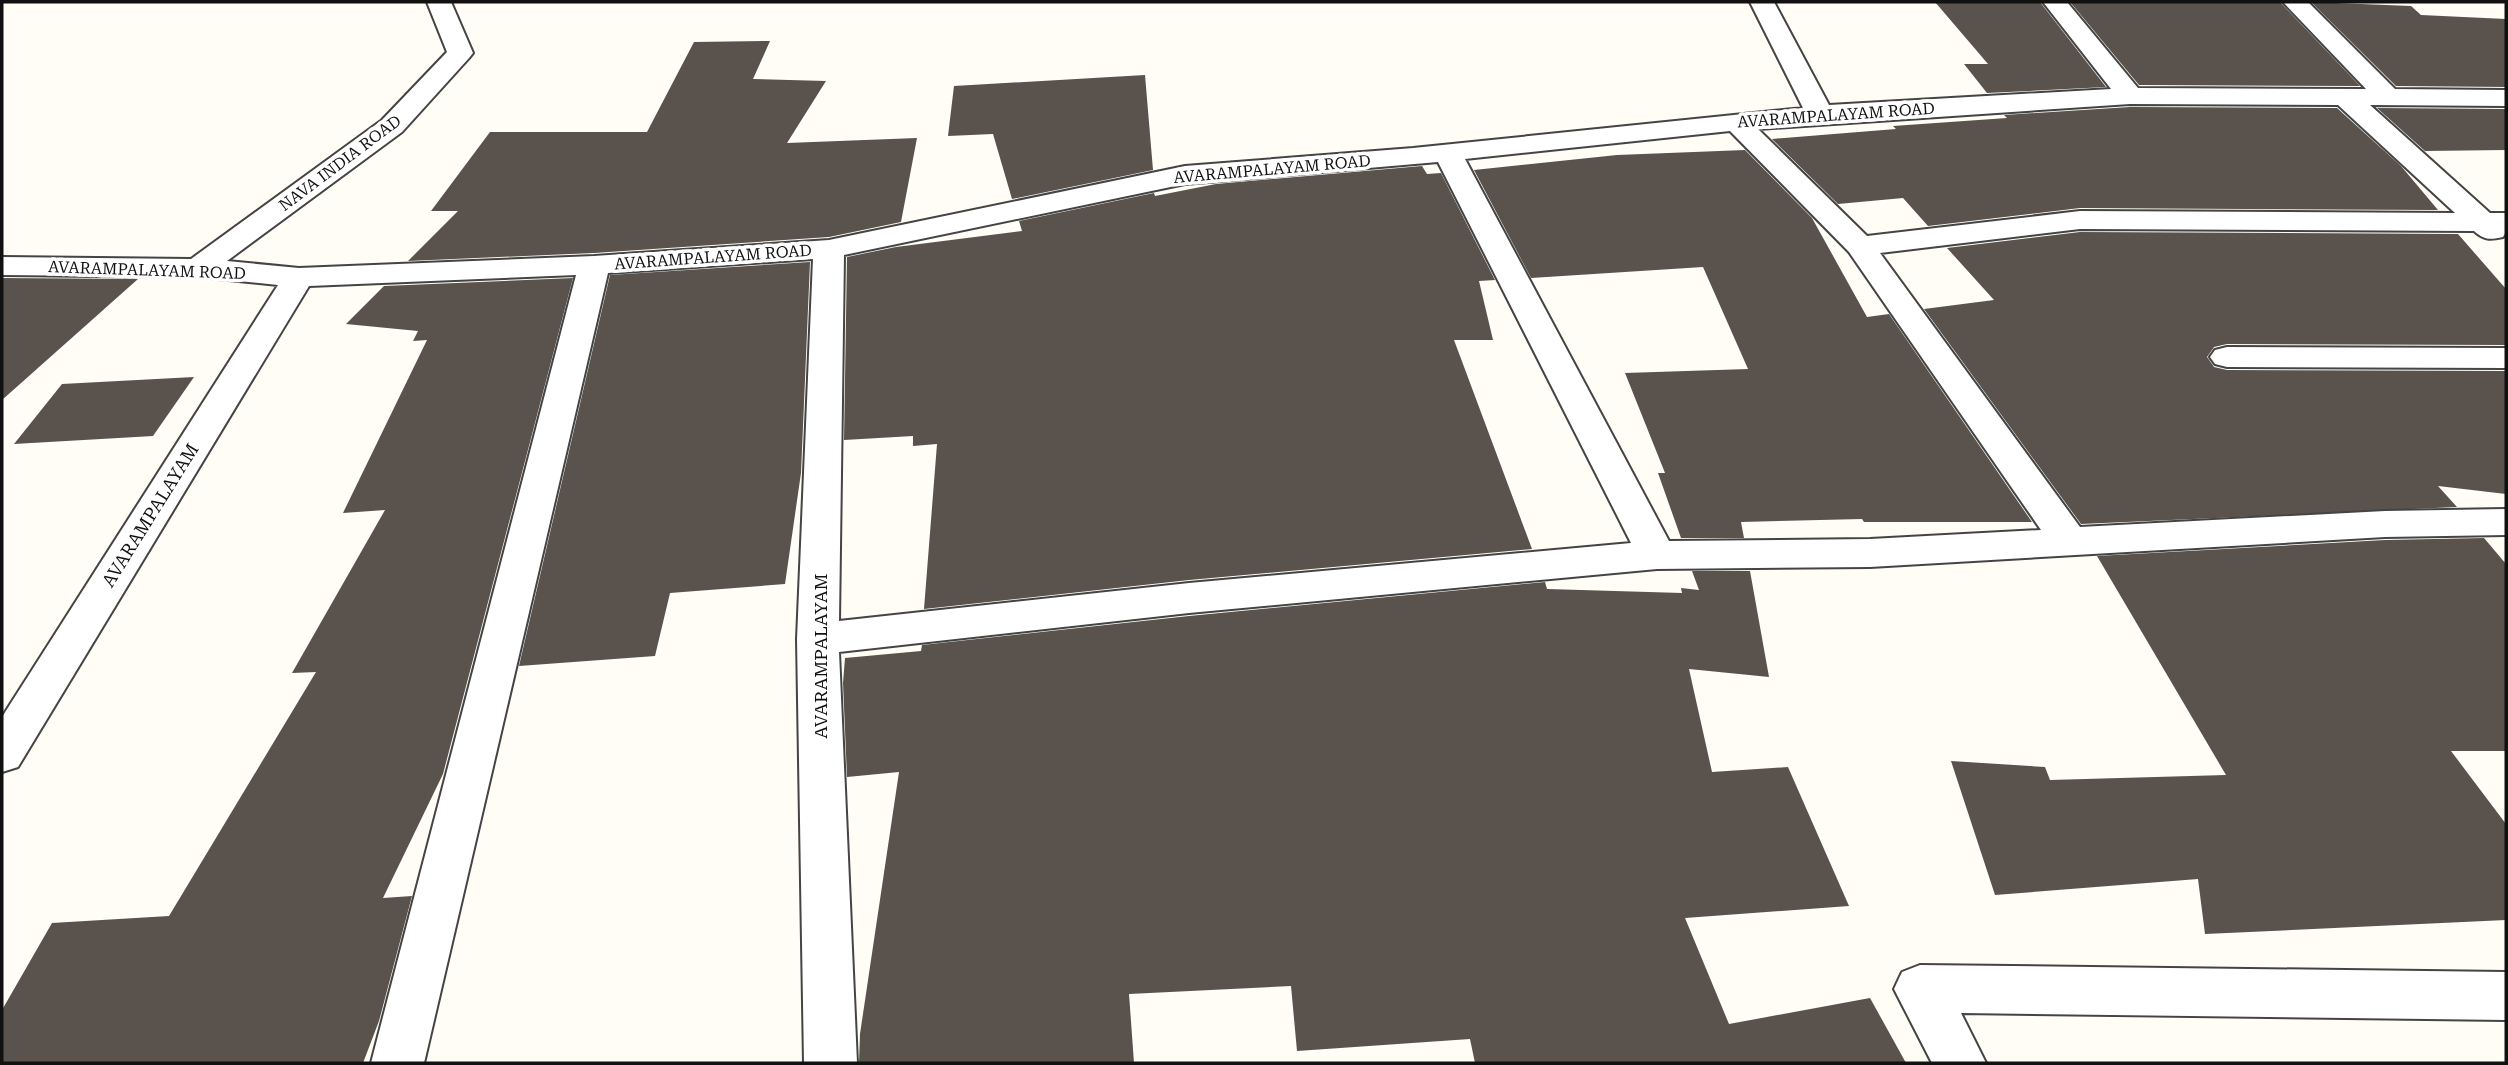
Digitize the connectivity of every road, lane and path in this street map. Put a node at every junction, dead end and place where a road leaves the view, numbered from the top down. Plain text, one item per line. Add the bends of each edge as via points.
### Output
1 (439, 2) edge
2 (1762, 2) edge
3 (2054, 2) edge
4 (2295, 2) edge
5 (2130, 96) junction
6 (2345, 97) junction
7 (2388, 97) junction
8 (2506, 98) edge
9 (1820, 114) junction
10 (1736, 122) junction
11 (1447, 152) junction
12 (2494, 222) edge
13 (2506, 244) edge
14 (1860, 246) junction
15 (829, 249) junction
16 (594, 265) junction
17 (2, 266) edge
18 (198, 268) junction
19 (299, 277) junction
20 (2227, 357) dead end
21 (2506, 358) edge
22 (2506, 522) edge
23 (2071, 543) junction
24 (1657, 555) junction
25 (818, 639) junction
26 (2, 754) edge
27 (2506, 996) edge
28 (397, 1063) edge
29 (830, 1063) edge
30 (1960, 1063) edge

1 - 18 street, NAVA INDIA ROAD via 460,53 392,126
2 - 9 street
3 - 5 street
4 - 7 street
5 - 6 street, AVARAMPALAYAM ROAD
5 - 9 street, AVARAMPALAYAM ROAD
6 - 7 street, AVARAMPALAYAM ROAD
6 - 12 street
7 - 8 street, AVARAMPALAYAM ROAD
9 - 10 street, AVARAMPALAYAM ROAD
10 - 11 street, AVARAMPALAYAM ROAD
10 - 14 street
11 - 15 street, AVARAMPALAYAM ROAD via 1185,174
11 - 24 street
12 - 13 street
12 - 14 street via 2080,220
14 - 23 street
15 - 16 street, AVARAMPALAYAM ROAD
15 - 25 street, AVARAMPALAYAM
16 - 19 street, AVARAMPALAYAM ROAD
16 - 28 street
17 - 18 street, AVARAMPALAYAM ROAD
18 - 19 street, AVARAMPALAYAM ROAD
19 - 26 street, AVARAMPALAYAM
20 - 21 street
22 - 23 street via 2385,524
23 - 24 street via 1870,553
24 - 25 street via 1189,598
25 - 29 street, AVARAMPALAYAM
27 - 30 street via 1920,989

